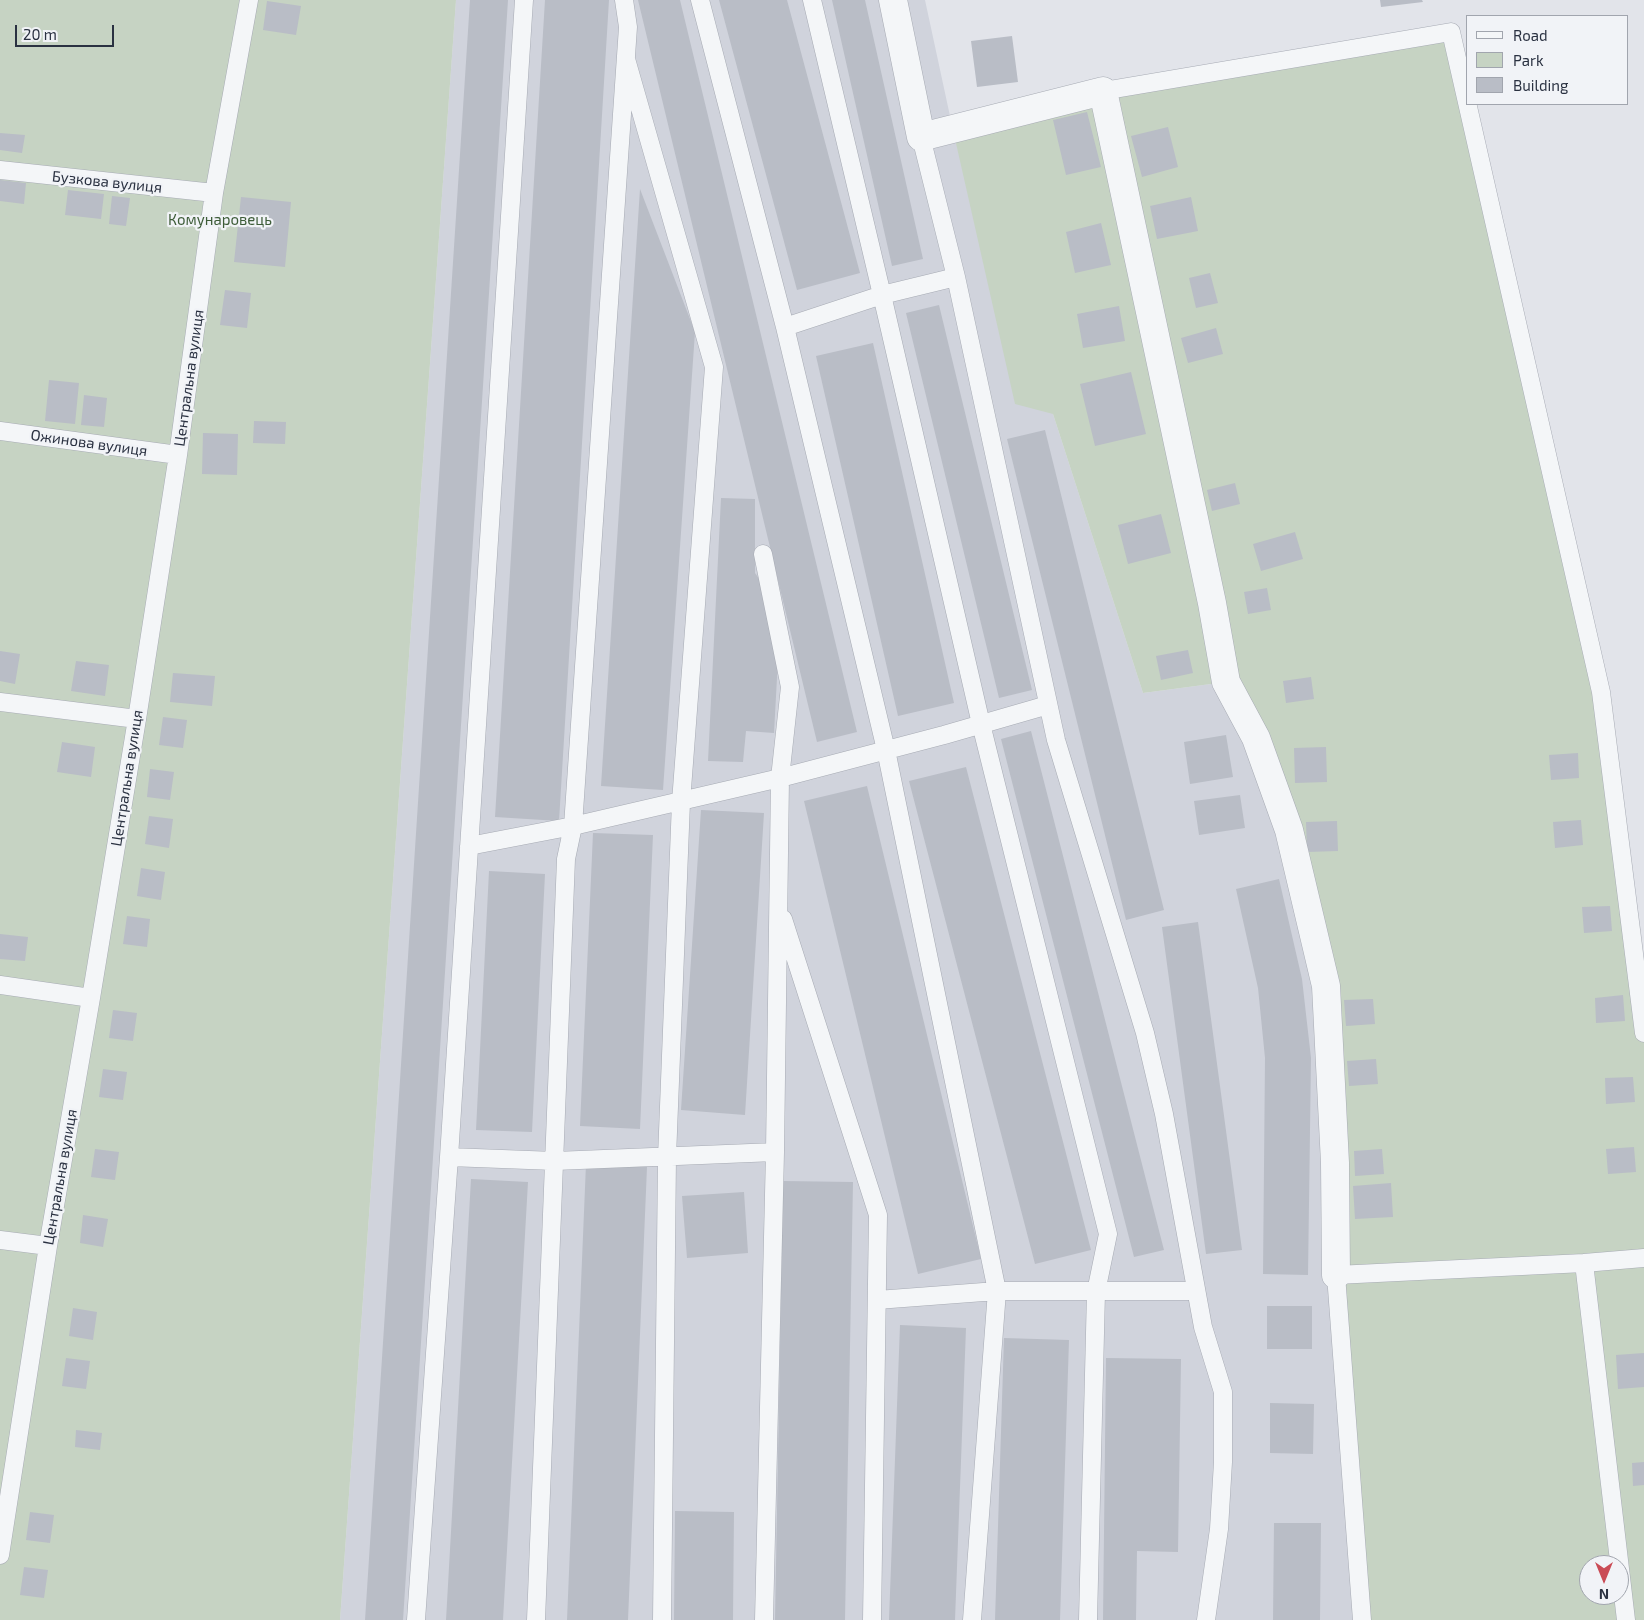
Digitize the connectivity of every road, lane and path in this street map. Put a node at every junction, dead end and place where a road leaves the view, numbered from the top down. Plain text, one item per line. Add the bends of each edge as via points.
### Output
1 (248, 0) edge
2 (524, 0) edge
3 (624, 0) edge
4 (700, 0) edge
5 (812, 0) edge
6 (893, 0) edge
7 (626, 59) junction
8 (1103, 91) junction
9 (1466, 98) edge
10 (1468, 105) edge
11 (921, 137) junction
12 (0, 170) edge
13 (214, 193) junction
14 (956, 277) junction
15 (882, 295) junction
16 (784, 327) junction
17 (0, 431) edge
18 (178, 455) junction
19 (763, 554) dead end
20 (0, 702) edge
21 (1048, 704) junction
22 (137, 719) junction
23 (981, 724) junction
24 (886, 750) junction
25 (780, 778) junction
26 (681, 802) junction
27 (573, 826) junction
28 (469, 846) junction
29 (778, 905) junction
30 (0, 985) edge
31 (91, 998) junction
32 (1644, 1033) edge
33 (775, 1152) junction
34 (449, 1157) junction
35 (667, 1157) junction
36 (554, 1161) junction
37 (0, 1240) edge
38 (48, 1246) junction
39 (1644, 1258) edge
40 (1584, 1263) junction
41 (1336, 1275) junction
42 (997, 1291) junction
43 (1196, 1291) junction
44 (1096, 1292) junction
45 (877, 1300) junction
46 (3, 1526) edge
47 (0, 1555) edge
48 (416, 1620) edge
49 (536, 1620) edge
50 (662, 1620) edge
51 (764, 1620) edge
52 (872, 1620) edge
53 (972, 1620) edge
54 (1088, 1620) edge
55 (1206, 1620) edge
56 (1362, 1620) edge
57 (1626, 1620) edge

1 - 13 lane, Центральна вулиця
2 - 28 lane
3 - 7 lane via 628,27
4 - 16 lane
5 - 15 lane
6 - 11 street
7 - 26 lane via 714,367
7 - 27 lane
8 - 9 lane via 1451,32
8 - 11 street
8 - 41 street via 1226,682 1256,738 1289,830 1326,986 1335,1163
10 - 32 lane via 1601,692
11 - 14 lane
12 - 13 lane, Бузкова вулиця
13 - 18 lane, Центральна вулиця
14 - 15 lane
14 - 21 lane
15 - 16 lane
15 - 23 lane
16 - 24 lane
17 - 18 lane, Ожинова вулиця
18 - 22 lane, Центральна вулиця
19 - 25 lane via 790,688
20 - 22 lane
21 - 23 lane
21 - 43 lane via 1056,740 1145,1033 1164,1114
22 - 31 lane, Центральна вулиця
23 - 24 lane
23 - 44 lane via 1108,1234
24 - 25 lane
24 - 42 lane
25 - 26 lane
25 - 29 lane
26 - 27 lane
26 - 35 lane
27 - 28 lane
27 - 36 lane via 566,858
28 - 34 lane
29 - 33 lane
29 - 45 lane via 878,1215
30 - 31 lane
31 - 38 lane, Центральна вулиця
33 - 35 lane
33 - 51 lane
34 - 36 lane
34 - 48 lane
35 - 36 lane
35 - 50 lane
36 - 49 lane
37 - 38 lane
38 - 46 lane, Центральна вулиця
39 - 40 lane
40 - 41 lane
40 - 57 lane
41 - 56 lane
42 - 44 lane
42 - 45 lane
42 - 53 lane
43 - 44 lane
43 - 55 lane via 1203,1327 1223,1392 1219,1529
44 - 54 lane
45 - 52 lane
46 - 47 lane, Центральна вулиця

